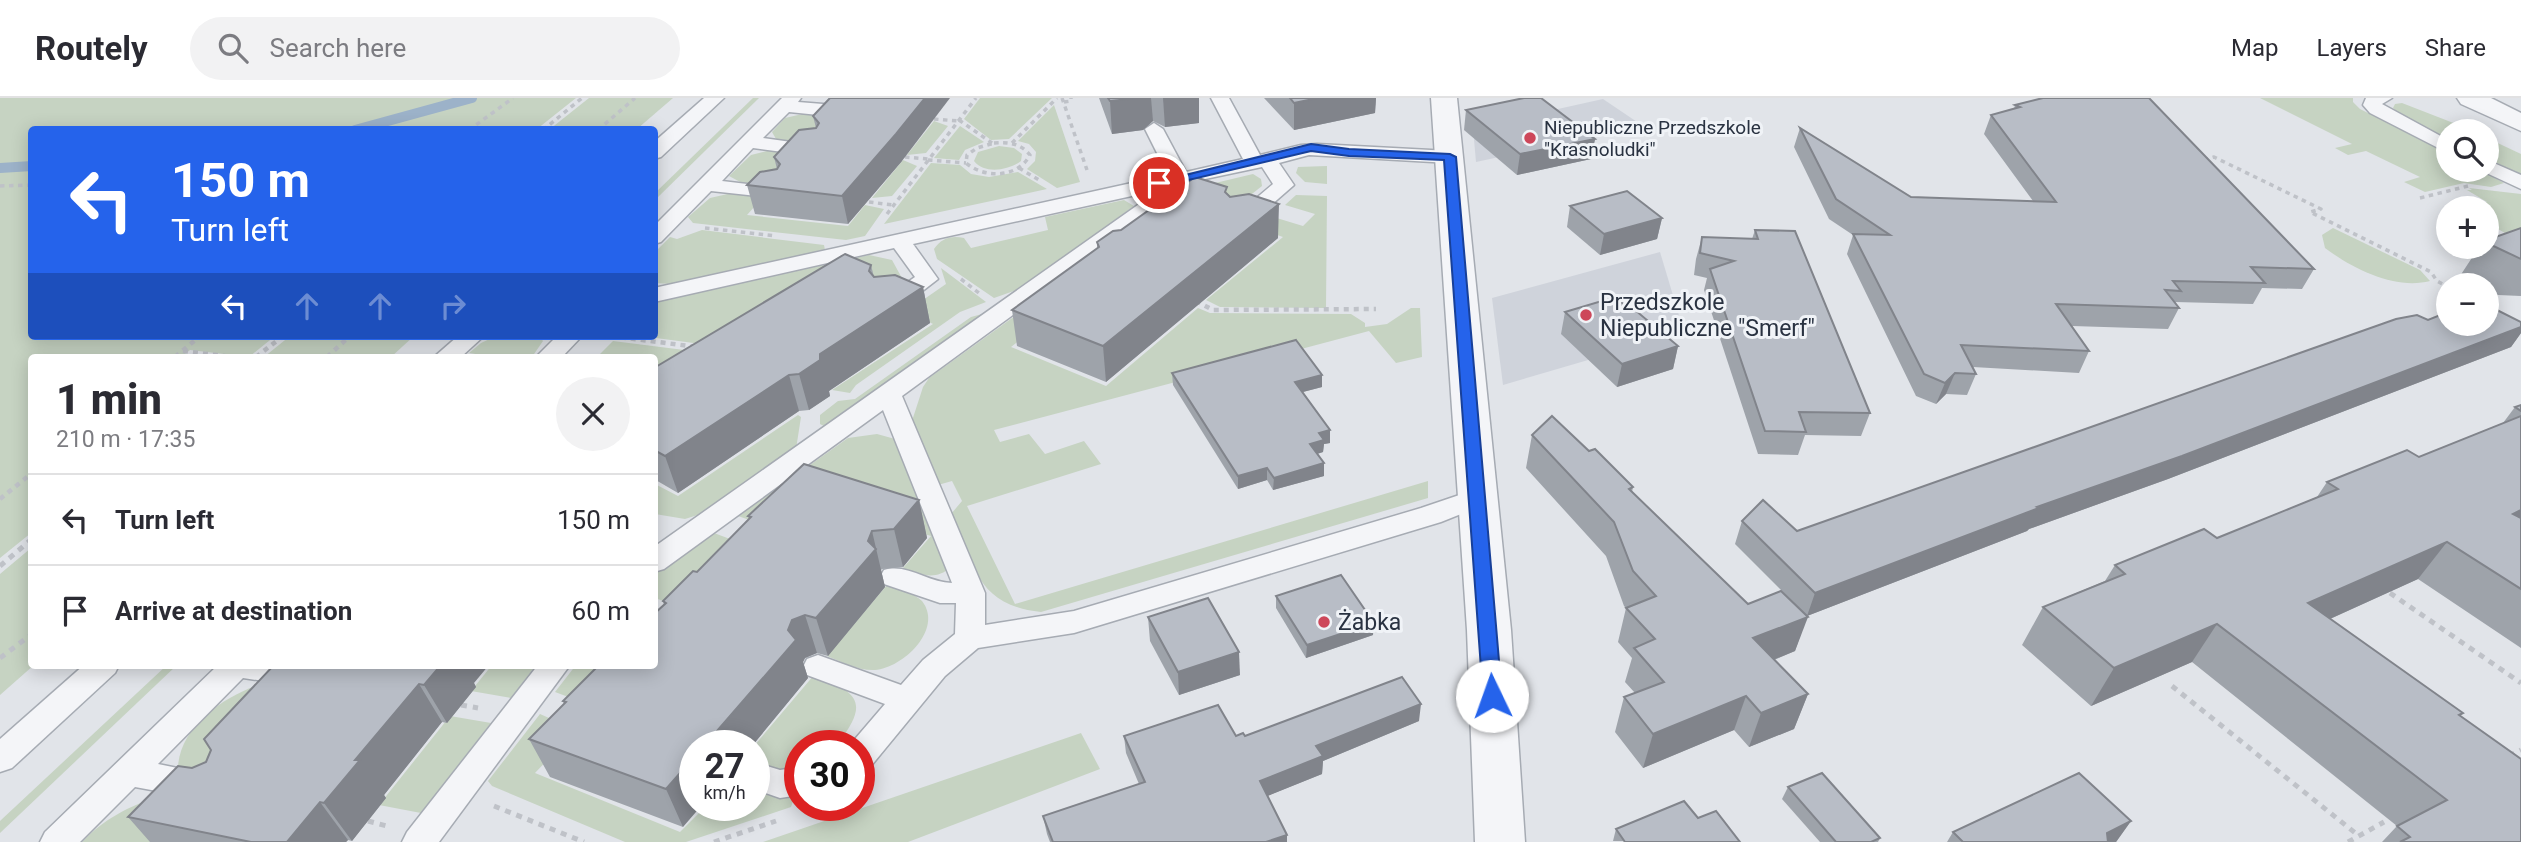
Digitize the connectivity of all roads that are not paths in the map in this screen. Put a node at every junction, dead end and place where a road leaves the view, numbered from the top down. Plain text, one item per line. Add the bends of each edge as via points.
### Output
1 (715, 98) edge
2 (1220, 98) edge
3 (1444, 98) edge
4 (2383, 98) edge
5 (2470, 98) edge
6 (788, 102) edge
7 (848, 112) edge
8 (2521, 123) edge
9 (1154, 129) dead end
10 (2436, 141) edge
11 (749, 142) junction
12 (658, 149) edge
13 (813, 150) edge
14 (1349, 153) joint
15 (1450, 157) junction
16 (1267, 159) junction
17 (2499, 172) edge
18 (1185, 177) junction
19 (2521, 183) edge
20 (707, 185) junction
21 (775, 192) edge
22 (1237, 224) edge
23 (661, 231) edge
24 (901, 240) junction
25 (658, 294) edge
26 (890, 305) edge
27 (467, 340) edge
28 (566, 340) edge
29 (450, 354) edge
30 (551, 354) edge
31 (889, 395) junction
32 (1477, 498) junction
33 (658, 559) edge
34 (894, 577) dead end
35 (971, 593) junction
36 (970, 638) junction
37 (818, 667) dead end
38 (100, 669) edge
39 (232, 669) edge
40 (263, 669) edge
41 (552, 669) edge
42 (324, 678) edge
43 (907, 700) junction
44 (875, 738) edge
45 (0, 759) edge
46 (128, 772) junction
47 (222, 789) edge
48 (57, 842) edge
49 (419, 842) edge
50 (1500, 842) edge

1 - 12 lane
2 - 16 lane
3 - 15 street
4 - 10 lane via 2373,102 2376,110
5 - 8 street
6 - 7 lane
6 - 11 lane
9 - 18 lane
11 - 13 lane
11 - 20 lane
14 - 15 lane
14 - 16 lane via 1298,161
15 - 32 street
16 - 18 lane
16 - 22 lane via 1284,185
17 - 19 lane
18 - 24 lane
18 - 31 lane
20 - 21 lane
20 - 23 lane
24 - 25 lane
24 - 26 lane via 927,279
27 - 29 lane
28 - 30 lane
31 - 33 lane
31 - 35 lane
32 - 36 lane via 1074,622
32 - 50 street
34 - 35 lane via 940,593
35 - 36 lane
36 - 43 lane via 934,668
37 - 43 lane
38 - 45 lane
39 - 46 lane
40 - 42 lane
41 - 49 lane
43 - 44 lane
46 - 47 lane
46 - 48 lane

